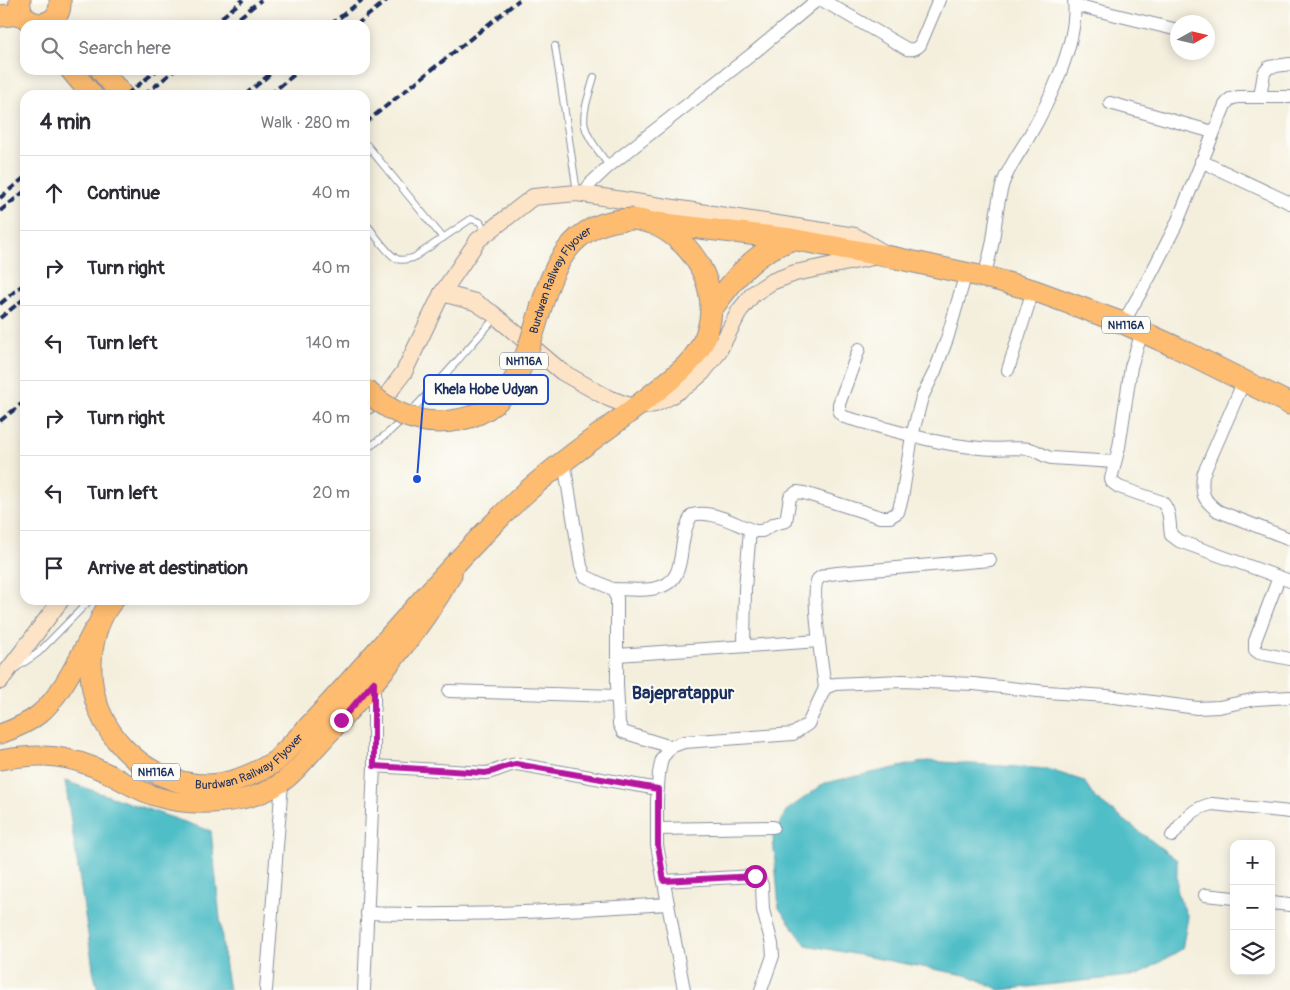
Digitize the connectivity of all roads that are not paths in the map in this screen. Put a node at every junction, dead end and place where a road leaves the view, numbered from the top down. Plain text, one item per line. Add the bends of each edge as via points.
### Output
1 (817, 0) edge
2 (822, 0) edge
3 (939, 0) edge
4 (1074, 3) edge
5 (62, 8) edge
6 (0, 16) edge
7 (29, 16) edge
8 (52, 20) edge
9 (1170, 28) edge
10 (555, 46) dead end
11 (1290, 64) edge
12 (75, 75) edge
13 (105, 75) edge
14 (594, 77) dead end
15 (88, 90) edge
16 (118, 90) edge
17 (1260, 97) junction
18 (1290, 97) edge
19 (1110, 104) dead end
20 (1213, 132) junction
21 (370, 149) edge
22 (1201, 161) junction
23 (608, 166) junction
24 (580, 193) junction
25 (1290, 203) edge
26 (641, 220) junction
27 (370, 228) edge
28 (487, 233) junction
29 (443, 238) junction
30 (791, 239) junction
31 (885, 256) junction
32 (975, 275) junction
33 (1033, 290) junction
34 (442, 293) junction
35 (711, 310) junction
36 (497, 316) junction
37 (1132, 328) junction
38 (859, 349) dead end
39 (1008, 370) dead end
40 (1244, 381) junction
41 (370, 393) edge
42 (370, 404) edge
43 (1290, 404) edge
44 (635, 408) junction
45 (912, 436) junction
46 (370, 446) edge
47 (564, 462) junction
48 (1115, 462) junction
49 (750, 530) junction
50 (1290, 539) edge
51 (461, 558) junction
52 (990, 560) dead end
53 (1284, 579) edge
54 (612, 589) junction
55 (57, 605) edge
56 (85, 605) edge
57 (110, 605) edge
58 (99, 620) junction
59 (820, 641) junction
60 (744, 646) junction
61 (617, 654) junction
62 (1290, 659) edge
63 (3, 677) edge
64 (374, 682) junction
65 (825, 688) junction
66 (449, 691) dead end
67 (618, 696) junction
68 (1290, 697) edge
69 (0, 734) edge
70 (671, 746) junction
71 (0, 760) edge
72 (374, 766) junction
73 (282, 782) junction
74 (658, 789) junction
75 (1290, 812) edge
76 (773, 827) dead end
77 (657, 829) junction
78 (1172, 836) dead end
79 (664, 881) junction
80 (1205, 895) dead end
81 (1230, 898) edge
82 (1275, 903) edge
83 (668, 904) junction
84 (1290, 905) edge
85 (368, 913) junction
86 (266, 990) edge
87 (364, 990) edge
88 (684, 990) edge
89 (761, 990) edge

1 - 23 street via 752,55
2 - 3 street via 911,50 920,45
4 - 9 street
4 - 32 street via 1072,32 1056,82 1003,184 993,240
5 - 8 highway
6 - 7 highway
10 - 24 lane
11 - 17 street via 1268,67
12 - 15 highway
13 - 16 highway
14 - 23 lane via 583,113 584,126
17 - 18 street
17 - 20 street via 1230,99
19 - 20 street
20 - 22 street
21 - 29 lane
22 - 25 street
22 - 37 street via 1176,225 1150,276
23 - 24 street
24 - 28 street via 533,198
24 - 31 street via 855,236
26 - 30 highway, NH116A
26 - 35 highway, NH116A via 685,245 709,288
26 - 41 highway, Burdwan Railway Flyover / NH116A, bridge via 604,223 572,242 550,279 517,378 490,406 451,421 431,422 408,417 386,407
27 - 29 lane via 389,252 403,260 412,258
28 - 29 lane via 480,222 471,220
28 - 34 street via 478,240
30 - 31 highway, NH116A
30 - 35 highway, NH116A via 752,262
31 - 32 highway, NH116A
31 - 44 street via 795,273 771,282 753,294 740,310 718,354 688,386 655,404
32 - 33 highway, NH116A
32 - 45 street via 922,397
33 - 37 highway, NH116A
33 - 39 street
34 - 36 street via 475,302
34 - 42 street via 404,372 387,395
35 - 44 highway, NH116A via 705,336 688,365
36 - 44 street via 562,372 608,398
36 - 46 lane via 426,396
37 - 40 highway, NH116A
37 - 48 street via 1130,367
38 - 45 street via 839,404 840,412 844,417
40 - 43 highway, NH116A
40 - 50 street via 1203,476 1202,490 1207,503 1218,511
44 - 47 highway, NH116A
45 - 48 street via 980,448 1032,450 1051,458
45 - 49 street via 902,498 898,512 890,517 880,517 797,492 790,497 786,521 762,531
47 - 51 highway, NH116A via 523,495
47 - 54 street via 584,576
48 - 53 street via 1111,479 1114,485 1162,502 1169,515 1171,534 1179,541
49 - 54 street via 710,515 692,515 686,525 676,576 665,585 652,589
49 - 60 street
51 - 58 highway, Burdwan Railway Flyover / NH116A via 276,761 258,773 234,781 208,785 180,781 150,770 114,738 94,697 90,674 91,646
51 - 64 main road via 415,634
52 - 59 street via 825,575 818,579 815,588
53 - 62 street via 1255,641 1255,650
54 - 61 street via 617,598
55 - 63 street
56 - 63 lane via 38,653
57 - 58 highway, Burdwan Railway Flyover / NH116A
58 - 69 main road, Burdwan Railway Flyover via 68,678 48,706 26,723
59 - 60 street
59 - 65 street
60 - 61 street
61 - 67 street
64 - 72 street
64 - 73 main road
65 - 68 street via 835,684 902,681 974,684 1196,708
65 - 70 street via 808,724 793,734 684,742
66 - 67 street
67 - 70 street via 619,724 623,732
70 - 74 street via 662,758
71 - 73 main road via 36,755 71,759 156,797 200,804 259,794
72 - 74 street via 485,773 516,764
72 - 85 street
73 - 86 street
74 - 77 street
75 - 78 street via 1212,804 1201,806 1189,814
76 - 77 street
77 - 79 street
79 - 83 street
79 - 89 street via 759,878 773,956
80 - 81 street
82 - 84 street
83 - 85 street via 495,914
83 - 88 street
85 - 87 street

